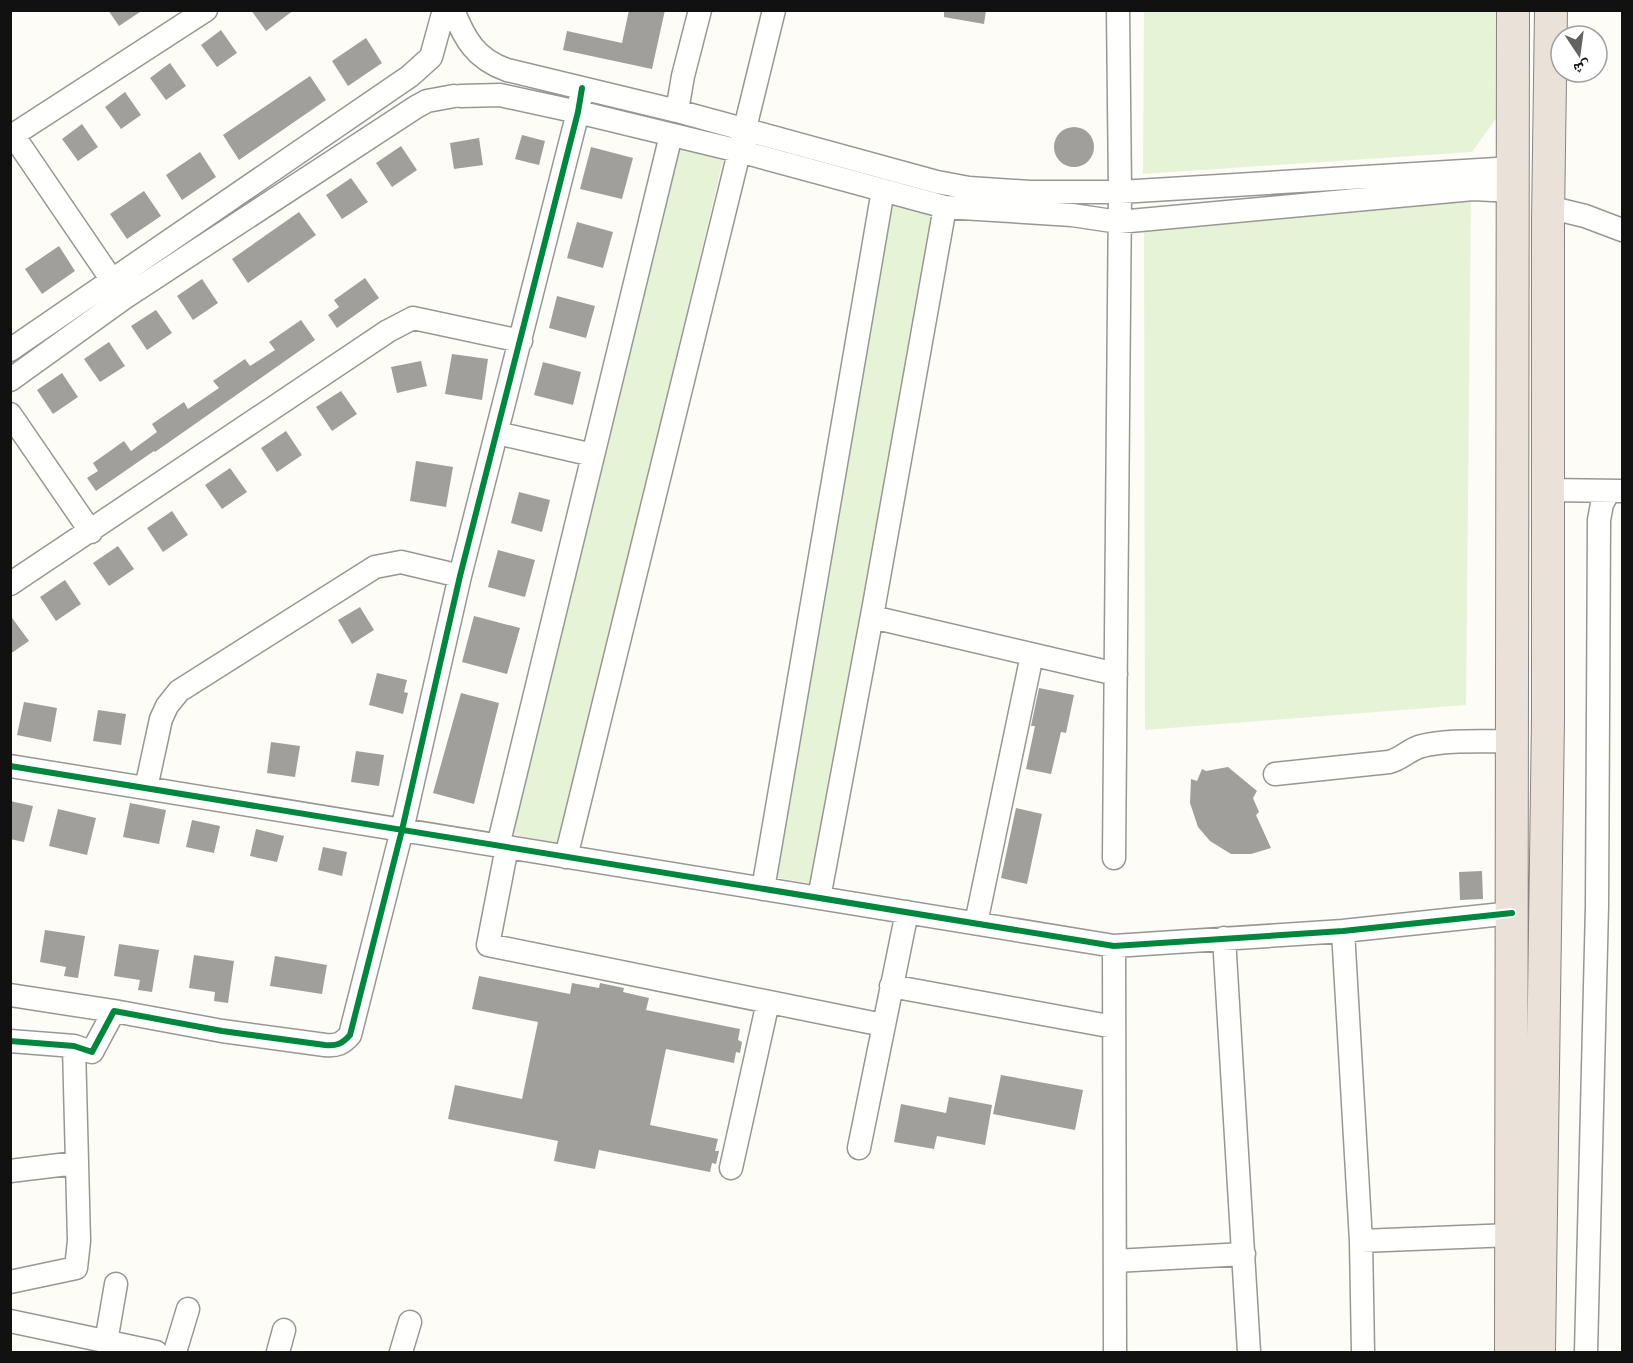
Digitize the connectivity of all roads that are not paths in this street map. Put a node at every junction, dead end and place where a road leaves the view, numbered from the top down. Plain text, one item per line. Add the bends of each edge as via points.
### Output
1 (206, 10) edge
2 (444, 10) edge
3 (453, 10) edge
4 (700, 10) edge
5 (774, 10) edge
6 (1118, 10) edge
7 (1513, 10) edge
8 (1551, 10) edge
9 (477, 53) junction
10 (431, 57) junction
11 (582, 88) junction
12 (457, 96) junction
13 (677, 111) junction
14 (578, 112) junction
15 (671, 135) junction
16 (12, 136) edge
17 (741, 141) junction
18 (884, 190) junction
19 (1513, 191) junction
20 (1120, 192) junction
21 (945, 207) junction
22 (1548, 207) junction
23 (1119, 222) junction
24 (1623, 230) edge
25 (118, 289) junction
26 (521, 341) junction
27 (10, 350) edge
28 (10, 380) edge
29 (10, 414) edge
30 (497, 433) junction
31 (593, 455) junction
32 (1547, 490) junction
33 (1616, 491) edge
34 (91, 532) junction
35 (460, 576) junction
36 (10, 584) edge
37 (872, 617) junction
38 (1032, 655) junction
39 (1116, 674) junction
40 (1512, 741) junction
41 (1547, 742) junction
42 (10, 766) edge
43 (1275, 774) dead end
44 (146, 788) junction
45 (402, 830) junction
46 (503, 846) junction
47 (566, 857) junction
48 (1114, 858) dead end
49 (763, 889) junction
50 (819, 898) junction
51 (907, 912) junction
52 (1512, 913) junction
53 (1544, 921) junction
54 (976, 923) junction
55 (1343, 930) junction
56 (1224, 938) junction
57 (1114, 946) junction
58 (891, 986) junction
59 (10, 995) edge
60 (768, 1002) junction
61 (114, 1011) junction
62 (883, 1025) junction
63 (1114, 1027) junction
64 (10, 1041) edge
65 (74, 1046) junction
66 (859, 1149) dead end
67 (76, 1163) junction
68 (731, 1168) dead end
69 (10, 1171) edge
70 (1511, 1235) junction
71 (1360, 1241) junction
72 (1244, 1254) junction
73 (1115, 1261) junction
74 (10, 1282) edge
75 (116, 1284) dead end
76 (188, 1309) dead end
77 (10, 1321) edge
78 (410, 1322) dead end
79 (284, 1330) dead end
80 (106, 1342) junction
81 (156, 1353) edge
82 (175, 1353) edge
83 (278, 1353) edge
84 (400, 1353) edge
85 (1115, 1353) edge
86 (1249, 1353) edge
87 (1363, 1353) edge
88 (1511, 1353) edge
89 (1539, 1353) edge
90 (1586, 1353) edge

1 - 16 street
2 - 10 street
3 - 9 street
4 - 13 street
5 - 17 street
6 - 20 street
7 - 19 highway
8 - 22 highway
9 - 10 street via 457,43 442,46
9 - 11 street via 490,64 507,70
9 - 12 street via 482,75 474,88
10 - 12 street via 428,72 434,86
10 - 25 street via 398,86
11 - 13 street
11 - 14 street
12 - 14 street via 500,95
12 - 25 street via 416,107
13 - 17 street
14 - 15 street
14 - 26 street
15 - 17 street
15 - 31 street
16 - 25 street
17 - 18 street
17 - 20 street via 969,188
17 - 47 street
18 - 21 street
18 - 49 street
19 - 20 street
19 - 22 highway
19 - 23 street via 1473,189
19 - 40 highway
20 - 23 street
21 - 23 street
21 - 37 street
22 - 24 street
22 - 32 highway
23 - 39 street
25 - 27 street
25 - 28 street
26 - 30 street
26 - 34 street via 412,318
29 - 34 street
30 - 31 street
30 - 35 street
31 - 46 street
32 - 33 street
32 - 41 highway
33 - 90 street via 1602,504 1599,520 1598,906
34 - 36 street
35 - 44 street via 401,562 375,567 179,692 161,719
35 - 45 street
37 - 38 street
37 - 50 street
38 - 39 street
38 - 54 street
39 - 48 street
40 - 41 highway
40 - 43 street via 1424,745 1389,762
40 - 52 highway
41 - 53 highway
42 - 44 street
44 - 45 street
45 - 46 street
45 - 61 street via 350,1035 343,1043 325,1046
46 - 47 street
46 - 60 street via 488,945
47 - 49 street
49 - 50 street
50 - 51 street
51 - 54 street
51 - 58 street
52 - 53 highway
52 - 55 street
52 - 70 highway
53 - 89 highway
54 - 57 street
55 - 56 street
55 - 71 street
56 - 57 street
56 - 72 street
57 - 63 street
58 - 62 street
58 - 63 street
59 - 61 street
60 - 62 street
60 - 68 street
61 - 65 street via 92,1052
62 - 66 street
63 - 73 street
64 - 65 street
65 - 67 street
67 - 69 street
67 - 74 street via 76,1268
70 - 71 street
70 - 88 highway
71 - 87 street
72 - 73 street
72 - 86 street
73 - 85 street
75 - 80 street
76 - 82 street
77 - 80 street
78 - 84 street
79 - 83 street
80 - 81 street

